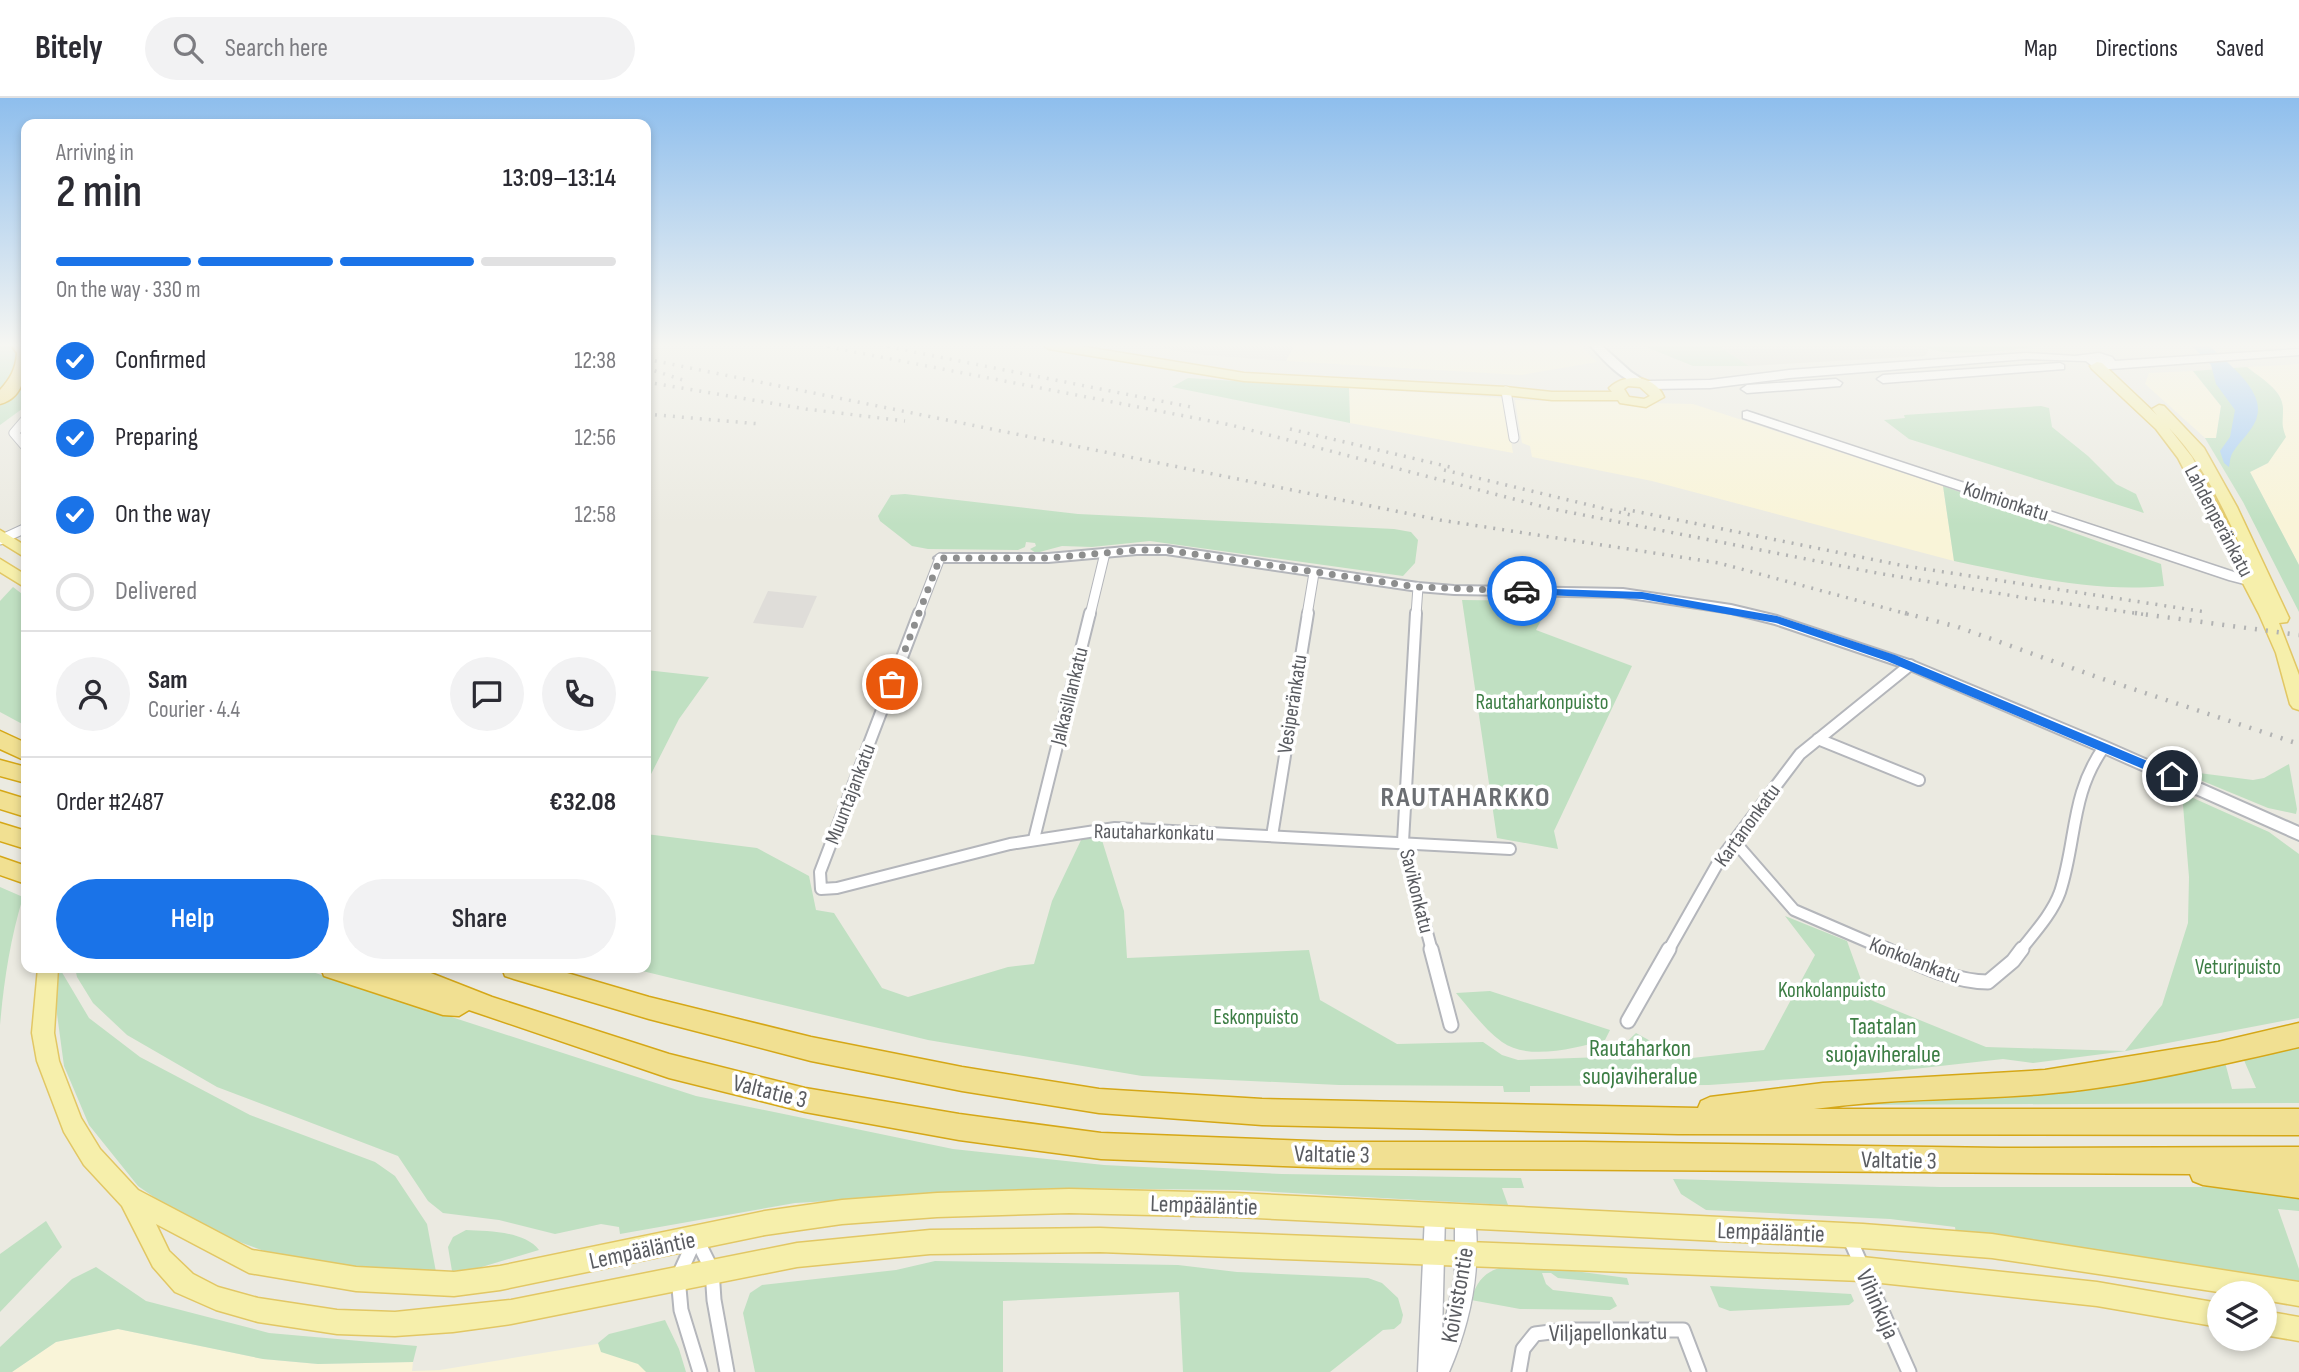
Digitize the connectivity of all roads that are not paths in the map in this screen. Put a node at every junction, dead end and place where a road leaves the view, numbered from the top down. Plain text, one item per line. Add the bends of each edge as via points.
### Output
1 (1508, 404) edge
2 (2138, 404) edge
3 (2150, 404) edge
4 (1747, 415) dead end
5 (21, 425) edge
6 (1514, 438) dead end
7 (21, 441) edge
8 (21, 530) edge
9 (2, 538) edge
10 (21, 550) edge
11 (1105, 553) junction
12 (940, 558) joint
13 (0, 564) edge
14 (1314, 573) junction
15 (21, 579) edge
16 (2250, 580) junction
17 (2266, 584) junction
18 (1418, 587) junction
19 (2299, 660) edge
20 (1910, 665) junction
21 (2299, 704) edge
22 (0, 739) edge
23 (1818, 739) junction
24 (2104, 747) junction
25 (21, 750) edge
26 (0, 768) edge
27 (21, 774) edge
28 (1919, 780) dead end
29 (0, 800) edge
30 (21, 806) edge
31 (2247, 809) junction
32 (2299, 822) edge
33 (0, 832) edge
34 (2299, 834) edge
35 (1272, 836) junction
36 (21, 838) edge
37 (1034, 839) junction
38 (1734, 841) junction
39 (1404, 842) junction
40 (1510, 849) dead end
41 (0, 868) edge
42 (820, 872) joint
43 (21, 874) edge
44 (48, 973) edge
45 (348, 973) edge
46 (404, 973) edge
47 (531, 973) edge
48 (489, 1007) junction
49 (1628, 1021) dead end
50 (1451, 1025) dead end
51 (2299, 1035) edge
52 (1635, 1120) junction
53 (2299, 1122) edge
54 (2299, 1160) edge
55 (2118, 1162) junction
56 (2299, 1184) edge
57 (130, 1198) junction
58 (1435, 1214) junction
59 (1465, 1216) junction
60 (1848, 1235) junction
61 (696, 1237) junction
62 (1435, 1251) junction
63 (1469, 1252) junction
64 (1862, 1269) junction
65 (712, 1270) junction
66 (678, 1277) junction
67 (2299, 1294) edge
68 (2207, 1313) edge
69 (2277, 1325) edge
70 (2299, 1329) edge
71 (700, 1372) edge
72 (727, 1372) edge
73 (1429, 1372) edge
74 (1438, 1372) edge
75 (1519, 1372) edge
76 (1699, 1372) edge
77 (1909, 1372) edge

1 - 6 street
2 - 16 main road, Lahdenperänkatu via 2178,446
3 - 17 main road, Lahdenperänkatu via 2182,430 2197,449
4 - 16 main road, Kolmionkatu
5 - 7 street via 14,433
8 - 9 street
9 - 10 main road
11 - 12 street
11 - 14 street via 1166,550
11 - 37 street, Jalkasillankatu
12 - 42 street, Muuntajankatu
13 - 15 main road
14 - 18 street
14 - 35 street, Vesiperänkatu
16 - 17 main road, Kolmionkatu
16 - 21 main road, Lahdenperänkatu via 2284,653
17 - 19 main road, Lahdenperänkatu
18 - 20 street via 1656,597 1777,620
18 - 39 street, Savikonkatu
20 - 23 street, Kartanonkatu
20 - 24 street
22 - 25 highway
23 - 28 street
23 - 38 street, Kartanonkatu via 1800,754
24 - 31 street
24 - 38 street, Konkolankatu via 2082,787 2053,908 2013,961 1988,982 1972,982 1923,966 1794,910
26 - 27 highway
29 - 30 highway
31 - 32 street
31 - 34 street
33 - 36 highway
35 - 37 street, Rautaharkonkatu via 1115,828
35 - 39 street, Rautaharkonkatu
37 - 42 street, Rautaharkonkatu via 837,888 821,889
38 - 49 street, Kartanonkatu
39 - 40 street, Rautaharkonkatu
39 - 50 street, Savikonkatu
41 - 43 highway
44 - 57 main road, Lempääläntie via 43,1032 57,1087 92,1157
45 - 48 highway via 443,1004
46 - 48 highway, Valtatie 3
47 - 52 highway, Valtatie 3 via 811,1049 1100,1101 1262,1112
48 - 55 highway, Valtatie 3 via 669,1066 805,1100 1101,1146 1338,1155
51 - 52 highway via 2218,1054 2045,1082 1823,1095
52 - 53 highway, Valtatie 3
54 - 55 highway, Valtatie 3
55 - 56 highway
57 - 61 main road, Lempääläntie via 249,1261 355,1279 454,1284 563,1267
57 - 66 main road, Lempääläntie via 155,1250 184,1283 258,1310 337,1322 453,1320 566,1302
58 - 59 main road, Lempääläntie
58 - 61 main road, Lempääläntie via 1004,1202 842,1212
58 - 62 main road, Koivistontie
59 - 60 main road, Lempääläntie
59 - 63 main road, Koivistontie
60 - 64 street, Vihinkuja
60 - 67 main road, Lempääläntie via 1992,1246
61 - 65 street
61 - 66 street
62 - 63 main road, Lempääläntie
62 - 65 main road, Lempääläntie via 1100,1240 965,1241 797,1255
62 - 73 main road, Koivistontie
63 - 64 main road, Lempääläntie
63 - 74 main road, Koivistontie via 1453,1340
64 - 68 main road, Lempääläntie via 2097,1294
64 - 77 street, Vihinkuja
65 - 66 main road, Lempääläntie
65 - 72 street
66 - 71 street via 681,1310
69 - 70 main road
75 - 76 street, Viljapellonkatu via 1523,1349 1535,1334 1683,1330

